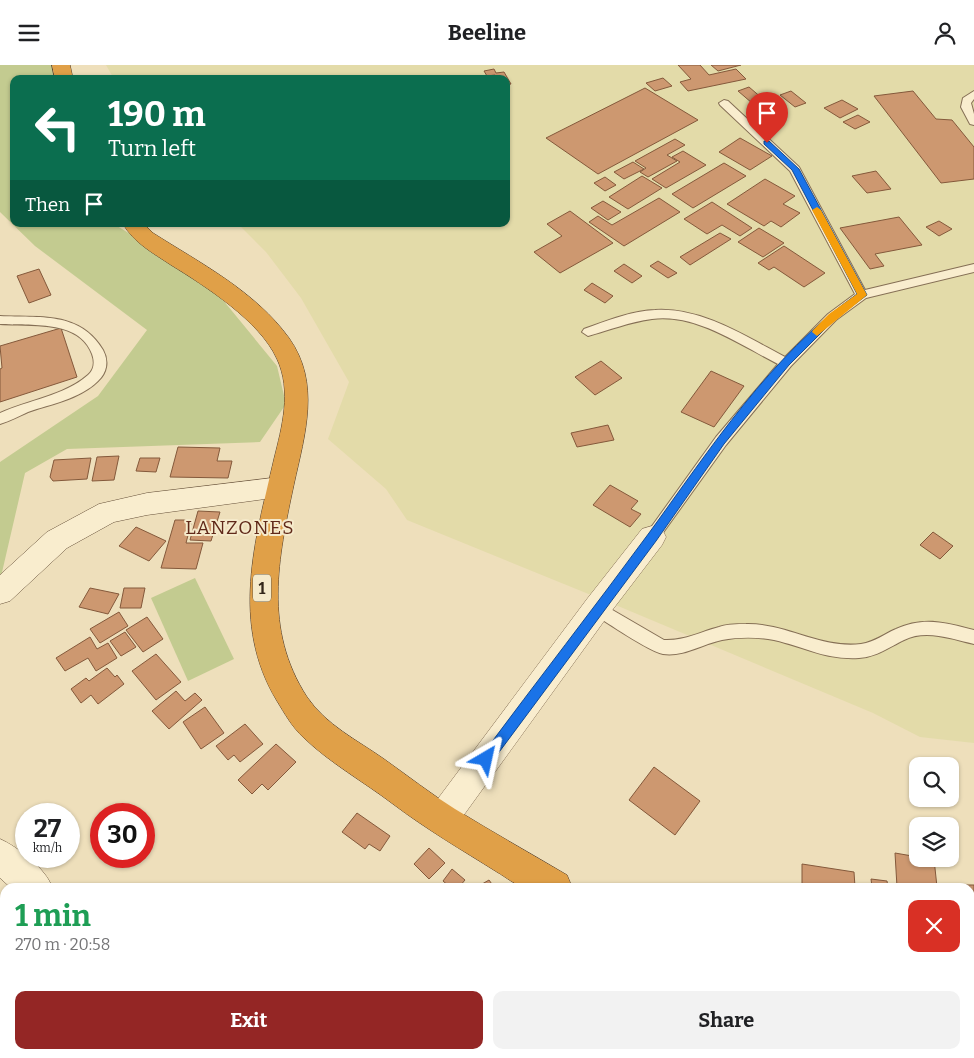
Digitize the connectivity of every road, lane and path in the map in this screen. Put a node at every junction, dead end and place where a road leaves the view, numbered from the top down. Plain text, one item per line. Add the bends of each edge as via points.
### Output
1 (974, 94) edge
2 (724, 103) dead end
3 (974, 122) edge
4 (136, 227) edge
5 (974, 268) edge
6 (862, 295) junction
7 (0, 320) edge
8 (588, 332) dead end
9 (786, 363) junction
10 (0, 419) edge
11 (280, 487) junction
12 (652, 537) joint
13 (0, 592) edge
14 (597, 608) junction
15 (974, 637) edge
16 (442, 819) junction
17 (0, 856) edge
18 (30, 883) edge
19 (548, 883) edge

1 - 3 lane via 965,103 965,109
2 - 6 lane via 795,169
4 - 11 highway, 1 via 145,238 241,301 282,346 296,376 298,410
5 - 6 lane
6 - 9 lane via 832,317
7 - 10 lane via 66,324 77,328 95,345 100,359 99,371 82,386
8 - 9 lane via 656,314 684,316 712,326
9 - 12 lane via 721,441
11 - 13 street via 147,504 108,513 57,540
11 - 16 highway, 1 via 262,588 270,656 281,683 298,711 325,737
12 - 14 street
14 - 15 lane via 662,647 677,648 721,633 747,631 774,633 831,650 860,651 878,647 915,629 937,628
14 - 16 street
16 - 19 highway, 1
17 - 18 street

